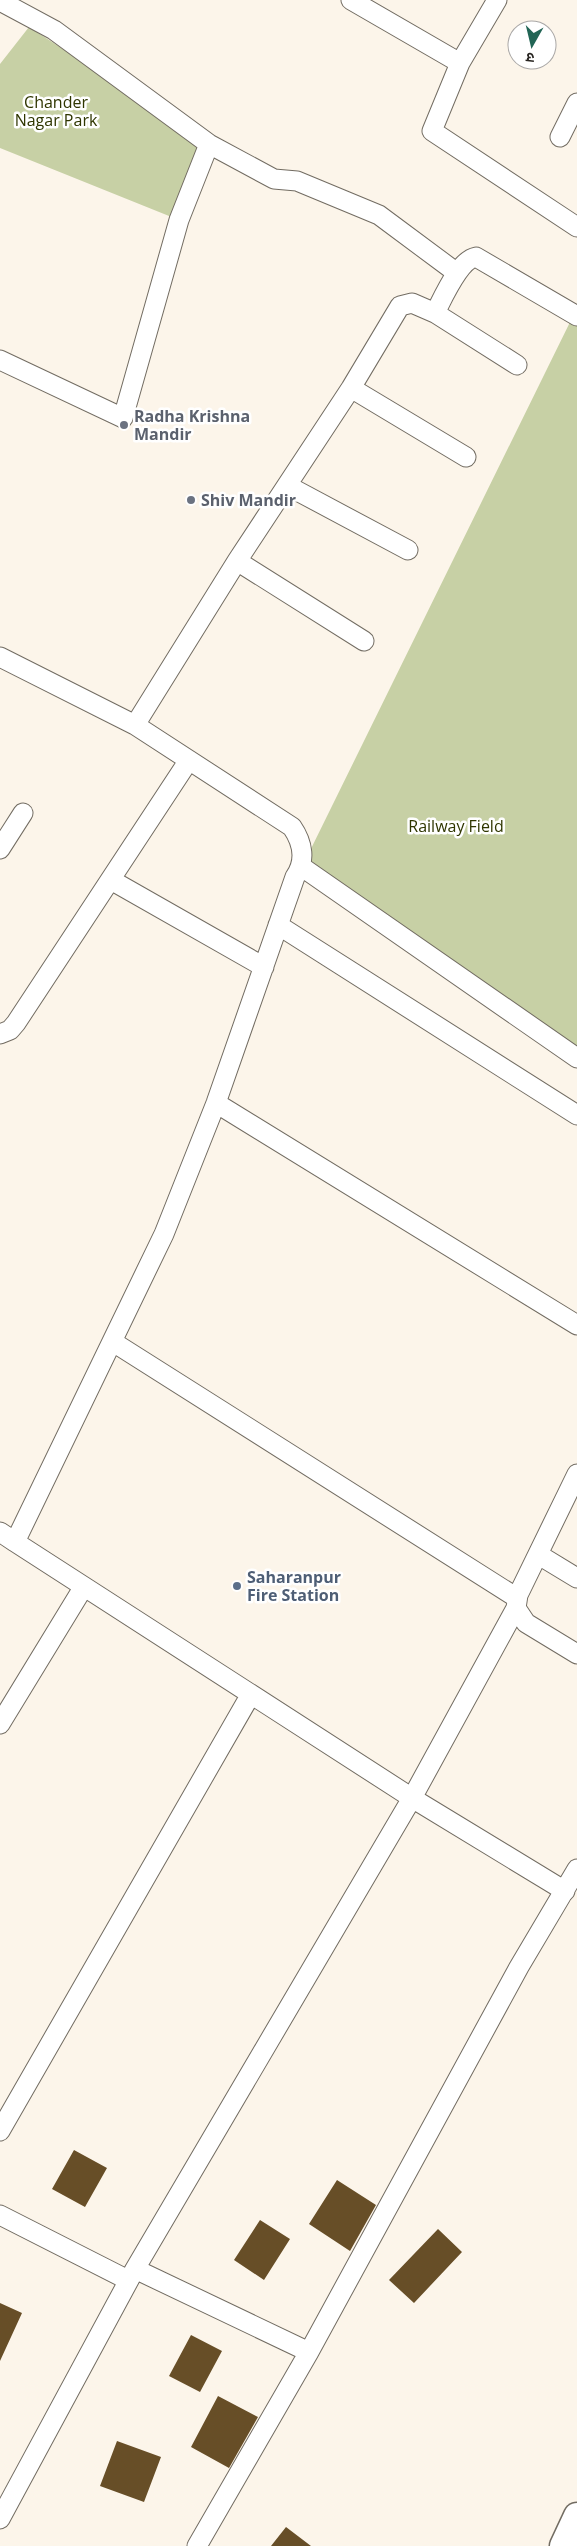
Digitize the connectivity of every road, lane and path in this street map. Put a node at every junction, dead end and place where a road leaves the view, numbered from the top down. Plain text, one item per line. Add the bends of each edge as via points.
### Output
1 (351, 0) edge
2 (497, 0) edge
3 (0, 2) edge
4 (460, 63) junction
5 (577, 103) edge
6 (560, 137) dead end
7 (209, 144) junction
8 (577, 227) edge
9 (457, 273) junction
10 (435, 313) junction
11 (577, 316) edge
12 (1, 364) edge
13 (518, 365) dead end
14 (351, 388) junction
15 (466, 457) dead end
16 (288, 486) junction
17 (408, 550) dead end
18 (237, 561) junction
19 (364, 641) dead end
20 (0, 657) edge
21 (135, 726) junction
22 (189, 760) junction
23 (23, 813) dead end
24 (0, 849) edge
25 (302, 867) junction
26 (111, 880) junction
27 (278, 925) junction
28 (264, 967) junction
29 (0, 1034) edge
30 (577, 1058) edge
31 (216, 1103) junction
32 (577, 1115) edge
33 (577, 1324) edge
34 (113, 1342) junction
35 (577, 1474) edge
36 (572, 1501) edge
37 (8, 1537) edge
38 (539, 1555) junction
39 (577, 1578) edge
40 (83, 1588) junction
41 (517, 1603) junction
42 (577, 1654) edge
43 (251, 1694) junction
44 (0, 1724) edge
45 (412, 1798) junction
46 (577, 1869) edge
47 (565, 1891) junction
48 (0, 2131) edge
49 (0, 2215) edge
50 (132, 2274) junction
51 (308, 2352) junction
52 (577, 2516) edge
53 (0, 2519) edge
54 (197, 2546) edge
55 (562, 2546) edge

1 - 4 street
2 - 4 street
3 - 7 street via 54,30
4 - 8 street via 433,125 434,134
5 - 6 street
7 - 9 street via 274,179 297,181 379,215
7 - 12 street via 179,220 123,418
9 - 10 street
9 - 11 street via 470,258 481,258
10 - 13 street
10 - 14 street via 412,303 400,306
14 - 15 street
14 - 16 street
16 - 17 street
16 - 18 street
18 - 19 street
18 - 21 street
20 - 21 street
21 - 22 street
22 - 25 street via 292,827 300,842
22 - 26 street
23 - 24 street
25 - 27 street via 295,877
25 - 30 street
26 - 28 street
26 - 29 street via 16,1023
27 - 28 street
27 - 32 street
28 - 31 street
31 - 33 street
31 - 34 street via 164,1234
34 - 37 street
34 - 41 street
35 - 36 street
36 - 38 street
37 - 40 street
38 - 39 street
38 - 41 street
40 - 43 street
40 - 44 street
41 - 42 street via 526,1622
41 - 45 street
43 - 45 street
43 - 48 street
45 - 47 street
45 - 50 street
46 - 47 street
47 - 51 street via 519,1967
49 - 50 street
50 - 51 street
50 - 53 street
51 - 54 street
52 - 55 street

